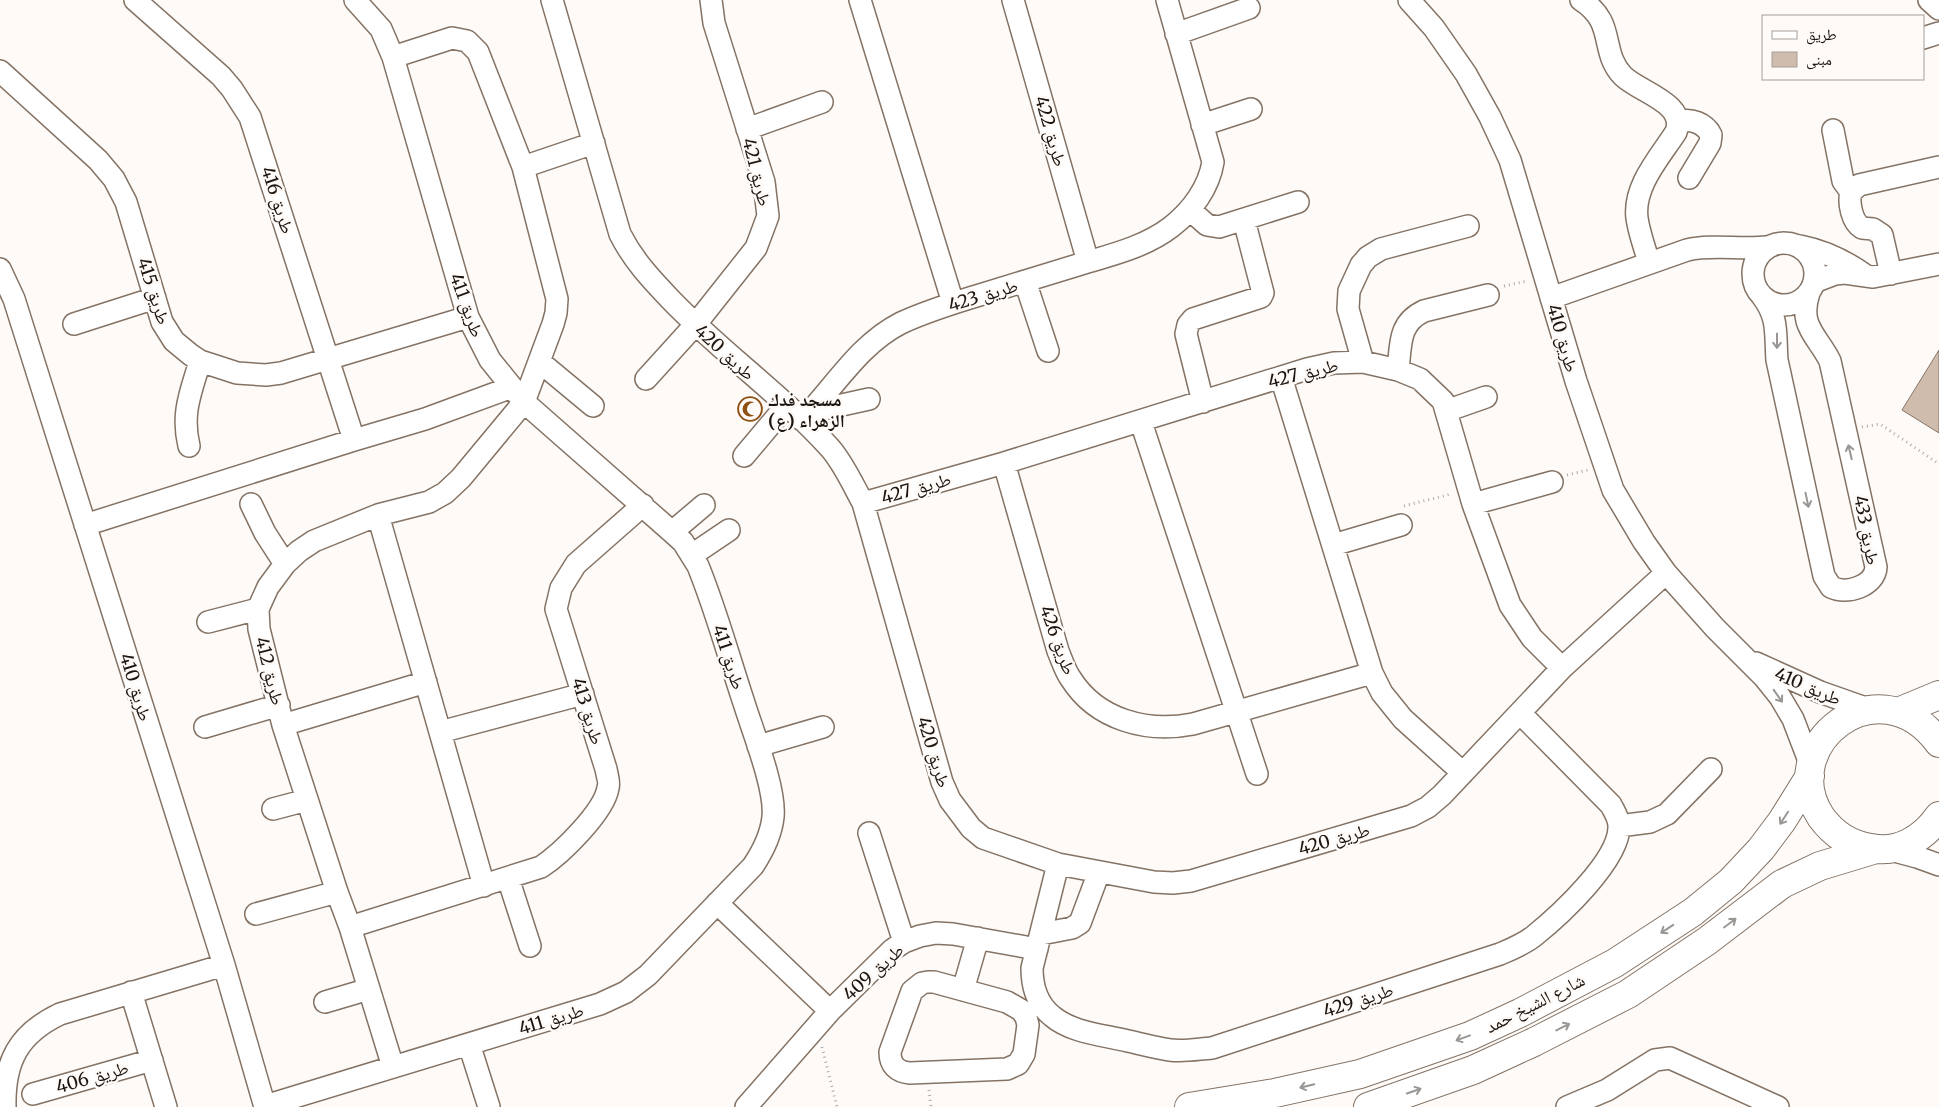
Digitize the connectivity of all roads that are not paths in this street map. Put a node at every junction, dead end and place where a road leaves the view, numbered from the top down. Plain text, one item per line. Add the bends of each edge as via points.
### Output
1 (135, 0) edge
2 (355, 0) edge
3 (552, 0) edge
4 (712, 0) edge
5 (860, 0) edge
6 (1013, 0) edge
7 (1167, 0) edge
8 (1409, 0) edge
9 (1581, 0) edge
10 (1929, 0) edge
11 (1249, 8) dead end
12 (1939, 9) edge
13 (1939, 33) edge
14 (1176, 34) junction
15 (1924, 38) edge
16 (393, 56) junction
17 (0, 71) edge
18 (822, 102) dead end
19 (1252, 108) dead end
20 (1678, 122) junction
21 (1202, 125) junction
22 (747, 129) junction
23 (1833, 130) dead end
24 (594, 143) junction
25 (523, 167) junction
26 (1939, 167) edge
27 (1689, 178) dead end
28 (1851, 192) junction
29 (1298, 202) dead end
30 (1190, 210) junction
31 (1244, 220) junction
32 (1468, 226) dead end
33 (1800, 246) junction
34 (1767, 247) junction
35 (1726, 248) junction
36 (1088, 262) junction
37 (1649, 263) junction
38 (1939, 264) edge
39 (0, 269) edge
40 (1753, 272) junction
41 (1891, 274) junction
42 (1867, 277) junction
43 (1025, 281) junction
44 (1812, 288) junction
45 (1488, 295) road end
46 (1762, 296) junction
47 (154, 298) junction
48 (1551, 298) junction
49 (953, 303) junction
50 (468, 317) junction
51 (74, 324) dead end
52 (695, 325) junction
53 (1048, 350) dead end
54 (329, 359) junction
55 (200, 361) junction
56 (540, 362) junction
57 (1363, 362) junction
58 (1398, 370) junction
59 (1281, 377) junction
60 (646, 379) dead end
61 (518, 394) junction
62 (1486, 397) dead end
63 (869, 399) dead end
64 (1203, 402) junction
65 (592, 406) dead end
66 (1446, 411) junction
67 (799, 412) junction
68 (1141, 422) junction
69 (354, 440) junction
70 (189, 446) dead end
71 (744, 456) dead end
72 (1004, 463) junction
73 (1552, 482) road end
74 (1471, 497) junction
75 (863, 503) junction
76 (251, 504) dead end
77 (643, 505) junction
78 (704, 505) dead end
79 (378, 515) junction
80 (1401, 516) road end
81 (85, 525) junction
82 (729, 530) dead end
83 (672, 532) junction
84 (1333, 545) junction
85 (692, 555) junction
86 (286, 564) junction
87 (1666, 573) junction
88 (258, 609) junction
89 (208, 622) dead end
90 (1747, 659) junction
91 (1562, 668) junction
92 (1372, 673) junction
93 (426, 682) junction
94 (583, 694) junction
95 (1939, 695) edge
96 (1871, 710) junction
97 (1237, 711) junction
98 (1898, 712) junction
99 (1521, 714) junction
100 (281, 715) junction
101 (205, 727) dead end
102 (823, 727) dead end
103 (440, 732) junction
104 (1939, 743) edge
105 (758, 746) junction
106 (1711, 769) dead end
107 (1810, 771) junction
108 (1464, 773) junction
109 (1256, 774) dead end
110 (307, 800) junction
111 (273, 809) dead end
112 (1939, 816) edge
113 (1619, 826) junction
114 (869, 833) dead end
115 (1882, 849) junction
116 (1058, 864) junction
117 (1939, 866) edge
118 (1099, 872) junction
119 (508, 878) junction
120 (484, 886) junction
121 (337, 892) junction
122 (717, 903) junction
123 (256, 914) dead end
124 (350, 927) junction
125 (970, 937) junction
126 (904, 942) junction
127 (1039, 942) junction
128 (530, 946) dead end
129 (224, 965) junction
130 (958, 988) junction
131 (369, 989) junction
132 (131, 992) junction
133 (325, 1002) dead end
134 (830, 1011) junction
135 (469, 1044) junction
136 (152, 1060) junction
137 (393, 1067) junction
138 (33, 1094) dead end
139 (5, 1099) edge
140 (1770, 1105) edge
141 (265, 1106) edge
142 (166, 1107) edge
143 (489, 1107) edge
144 (746, 1107) edge
145 (1189, 1107) edge
146 (1368, 1107) edge
147 (1567, 1107) edge

1 - 54 street, طريق 416 via 221,76 250,117
2 - 16 street, طريق 411 via 381,29
3 - 24 street, طريق 420
4 - 22 street, طريق 421 via 714,23
5 - 49 street
6 - 36 street, طريق 422
7 - 14 street, طريق 423
8 - 48 street, طريق 410 via 1434,28 1490,117 1510,160
9 - 20 street via 1602,20 1612,60 1620,74 1671,108
10 - 12 street
11 - 14 street
13 - 15 street
14 - 21 street, طريق 423
16 - 25 street via 452,38 460,38 473,46
16 - 50 street, طريق 411
17 - 47 street, طريق 415 via 98,160 114,180 126,202
18 - 22 street
19 - 21 street
20 - 27 street via 1694,121 1707,128 1711,135 1710,143
20 - 37 street via 1676,132 1637,200 1637,218
21 - 30 street, طريق 423 via 1213,162 1207,184
22 - 52 street, طريق 421 via 764,182 768,216 756,248
23 - 28 street via 1843,181
24 - 25 street
24 - 52 street, طريق 420 via 620,234 629,252 640,268
25 - 56 street via 557,299 556,313
26 - 28 street via 1859,185
28 - 41 street via 1854,220 1862,228 1873,229 1882,235
29 - 31 street
30 - 31 street via 1202,222 1213,227
30 - 36 street, طريق 423 via 1152,238 1122,252
31 - 64 street via 1263,293 1261,297 1193,319 1188,325 1186,334
32 - 57 street via 1381,249 1361,265 1349,291 1348,309
33 - 34 street via 1780,242
33 - 42 street via 1840,258
33 - 44 street via 1812,258 1816,274
34 - 35 street
34 - 40 street via 1757,258
35 - 37 street via 1696,248
35 - 40 street
36 - 43 street, طريق 423
37 - 48 street
38 - 41 street
39 - 81 street, طريق 410 via 14,299
40 - 46 street via 1756,288
41 - 42 street
42 - 44 street via 1840,274 1824,278
43 - 49 street, طريق 423
43 - 53 street
44 - 46 street via 1797,303 1782,305
46 -> 44 street, طريق 433 via 1774,318 1777,360 1824,576 1828,584 1839,590 1867,584 1874,577 1876,567 1830,361 1807,320 1806,306
45 - 58 street via 1416,315 1405,327
47 - 51 street
47 - 55 street, طريق 415 via 167,332
48 - 87 street, طريق 410 via 1613,490
49 - 67 street, طريق 423 via 901,323 873,341
50 - 54 street, طريق 415
50 - 61 street, طريق 411 via 490,360
52 - 60 street, طريق 421
52 - 67 street, طريق 420
54 - 55 street, طريق 415 via 266,375 237,373
54 - 69 street, طريق 416
55 - 70 street via 186,406
56 - 61 street
56 - 65 street
57 - 58 street, طريق 427
57 - 59 street, طريق 427 via 1334,363
58 - 66 street, طريق 427 via 1420,379 1433,390 1443,401
59 - 64 street, طريق 427
59 - 84 street
61 - 69 street
61 - 77 street, طريق 411
61 - 79 street via 461,478 445,493 429,502
62 - 66 street
63 - 67 street
64 - 68 street, طريق 427
66 - 74 street, طريق 427
67 - 71 street, طريق 423
67 - 75 street, طريق 420 via 831,449
68 - 72 street, طريق 427
68 - 97 street
69 - 81 street
72 - 75 street, طريق 427
72 - 97 street, طريق 426 via 1058,651 1070,679 1086,699 1116,719 1172,728
73 - 74 street
74 - 91 street, طريق 427 via 1510,605 1532,638
75 - 116 street, طريق 420 via 942,782 950,800 971,828 984,838
76 - 86 street via 265,533
77 - 83 street, طريق 411
77 - 94 street, طريق 413 via 576,564 561,588 556,609
78 - 83 street
79 - 86 street via 314,541 299,550
79 - 93 street
80 - 84 street
81 - 129 street, طريق 410
82 - 85 street
83 - 85 street, طريق 411
84 - 92 street
85 - 105 street, طريق 411 via 703,577
86 - 88 street via 268,587
87 - 90 street, طريق 410
87 - 91 street, طريق 420
88 - 89 street
88 - 100 street, طريق 412 via 259,629
90 - 96 street, طريق 410
90 -> 107 street, طريق 410 via 1770,684 1793,719
91 - 99 street, طريق 420
92 - 97 street, طريق 426
92 - 108 street via 1382,693 1403,719
93 - 100 street
93 - 103 street
94 - 103 street
94 - 119 street, طريق 413 via 609,787 601,806 556,857 541,867
95 - 98 main road
96 - 98 main road
96 - 107 main road, شارع الشيخ حمد via 1854,714 1838,723 1816,749
97 - 109 street
98 - 104 main road via 1915,719
99 - 108 street, طريق 420
99 - 113 street via 1611,805
100 - 101 street
100 - 110 street, طريق 412
102 - 105 street
103 - 120 street
105 - 122 street, طريق 411 via 773,798 770,834 753,866
106 - 113 street via 1667,814 1650,822
107 - 115 main road via 1814,803 1828,826 1858,846
107 -> 145 main road, شارع الشيخ حمد via 1782,821 1731,881 1694,912 1615,963 1470,1036 1360,1074 1275,1093
108 - 118 street, طريق 420 via 1428,807 1411,816 1191,881 1154,882
110 - 111 street
110 - 121 street, طريق 412
112 - 115 main road, شارع الشيخ حمد via 1919,838
113 - 127 street, طريق 429 via 1613,850 1606,862 1568,905 1518,947 1212,1048 1171,1051 1062,1023 1042,1006 1032,982
114 - 126 street
115 - 117 street
146 -> 115 main road, شارع الشيخ حمد via 1473,1070 1534,1042 1628,994 1707,941 1782,884 1820,866
116 - 118 street, طريق 420
116 - 127 street, طريق 429
118 - 127 street via 1080,923
119 - 120 street, طريق 413
119 - 128 street
120 - 124 street, طريق 413
121 - 123 street
121 - 124 street, طريق 412
122 - 134 street, طريق 409
122 - 135 street, طريق 411 via 648,975 626,992 600,1004
124 - 131 street, طريق 412
125 - 126 street, طريق 409 via 936,933
125 - 127 street, طريق 409
125 - 130 street
126 - 134 street, طريق 409
129 - 132 street
129 - 141 street, طريق 410
130 - 130 street via 928,982 912,991 890,1052 892,1063 899,1071 1007,1069 1021,1060 1028,1025 1021,1010 1007,1002
131 - 133 street
131 - 137 street, طريق 412
132 - 136 street, طريق 406
132 - 139 street via 60,1014 35,1028 10,1062
134 - 144 street, طريق 409
135 - 137 street, طريق 411
135 - 143 street
136 - 138 street, طريق 406
136 - 142 street, طريق 406
137 - 141 street, طريق 411
140 - 147 street via 1678,1060 1663,1058 1607,1090

